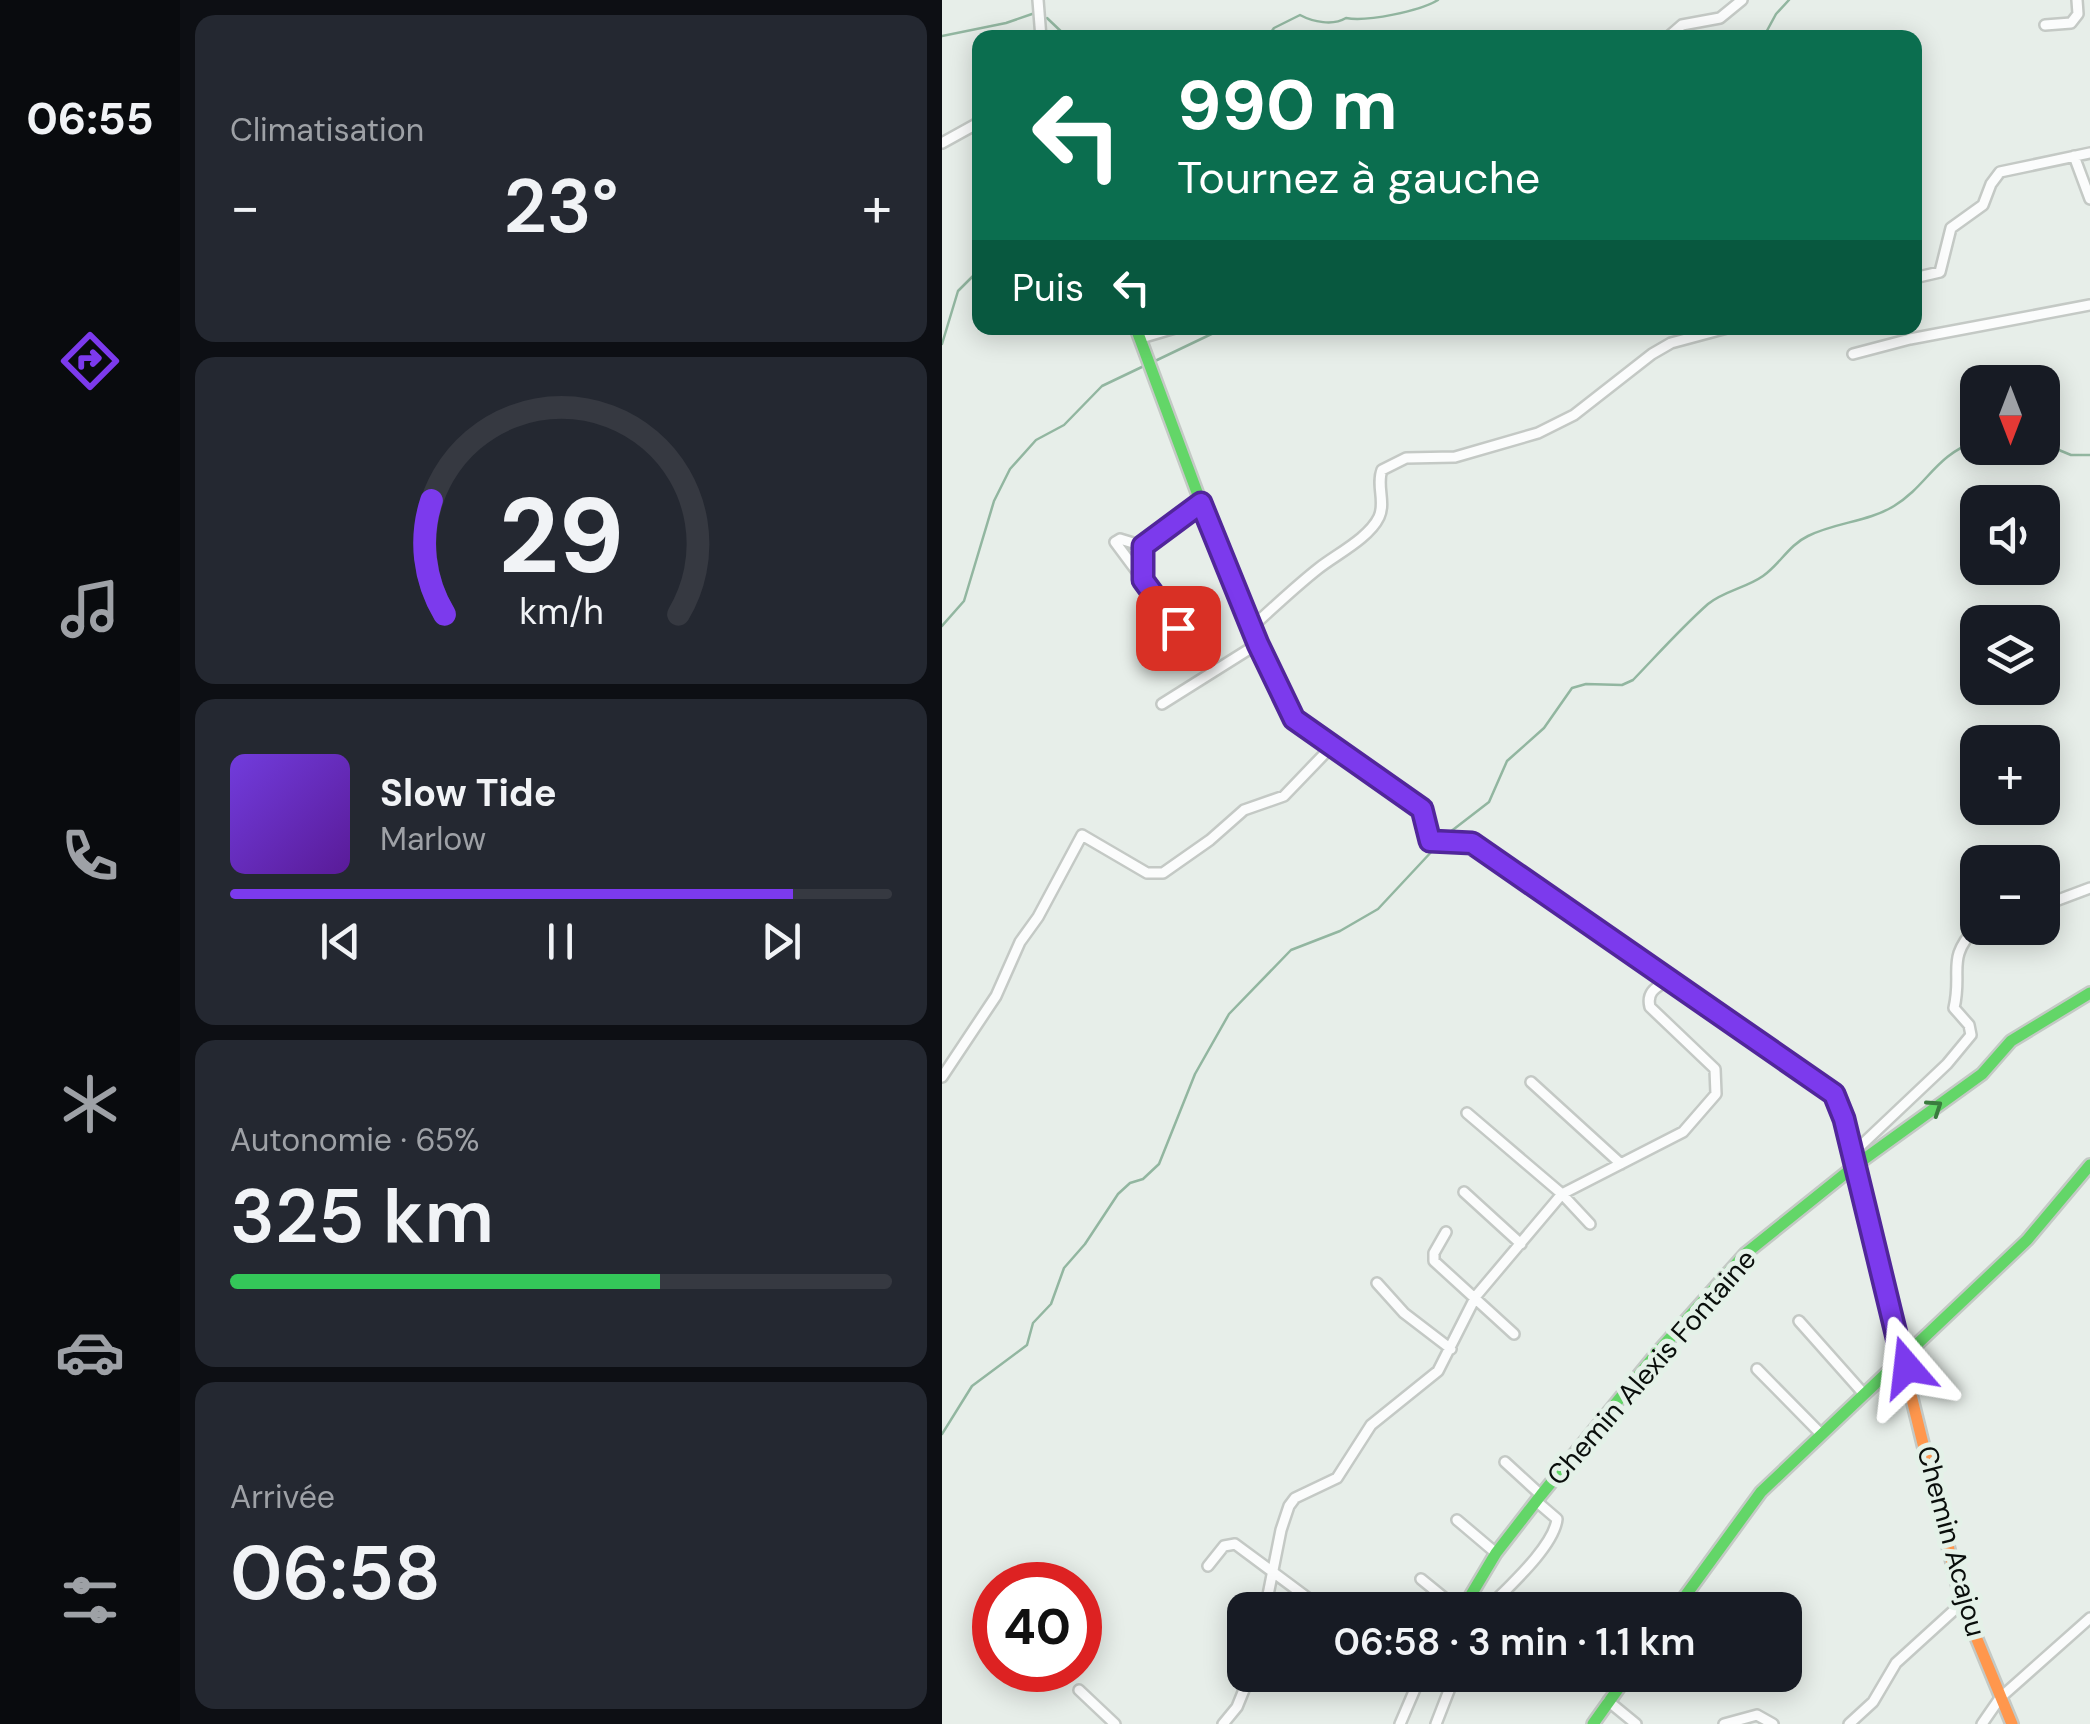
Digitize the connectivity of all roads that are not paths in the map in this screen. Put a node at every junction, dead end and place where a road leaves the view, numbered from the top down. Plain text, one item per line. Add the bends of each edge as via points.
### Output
1 (1038, 0) edge
2 (1742, 0) edge
3 (2077, 0) edge
4 (2045, 25) dead end
5 (1040, 30) edge
6 (1677, 30) edge
7 (972, 126) edge
8 (942, 143) edge
9 (2090, 153) edge
10 (2074, 156) junction
11 (2090, 199) edge
12 (1922, 276) edge
13 (2090, 305) edge
14 (1139, 335) edge
15 (1703, 335) edge
16 (1853, 354) dead end
17 (1201, 503) junction
18 (1143, 546) junction
19 (1143, 580) junction
20 (1253, 626) junction
21 (1178, 628) dead end
22 (1258, 644) junction
23 (1162, 704) dead end
24 (1332, 746) junction
25 (2090, 888) edge
26 (2060, 899) edge
27 (1960, 945) edge
28 (1670, 979) junction
29 (2090, 992) edge
30 (942, 1076) edge
31 (1530, 1082) dead end
32 (1466, 1113) dead end
33 (1854, 1159) junction
34 (1621, 1164) junction
35 (2090, 1164) edge
36 (1464, 1192) dead end
37 (1562, 1194) junction
38 (1590, 1224) dead end
39 (1446, 1232) dead end
40 (1521, 1244) junction
41 (1377, 1283) dead end
42 (1476, 1296) junction
43 (1799, 1320) dead end
44 (1514, 1334) dead end
45 (1451, 1349) junction
46 (1903, 1355) junction
47 (1756, 1369) dead end
48 (1864, 1393) junction
49 (1821, 1434) junction
50 (1505, 1462) dead end
51 (1538, 1498) junction
52 (1457, 1520) dead end
53 (1496, 1553) junction
54 (1208, 1566) dead end
55 (1272, 1572) junction
56 (1421, 1579) dead end
57 (1268, 1592) edge
58 (1299, 1592) edge
59 (1440, 1592) edge
60 (1474, 1592) edge
61 (1502, 1592) edge
62 (1688, 1592) edge
63 (1962, 1602) junction
64 (2090, 1618) edge
65 (1082, 1692) edge
66 (1243, 1692) edge
67 (1414, 1692) edge
68 (1448, 1692) edge
69 (1615, 1692) edge
70 (2000, 1698) junction
71 (1608, 1701) junction
72 (1115, 1724) edge
73 (1223, 1724) edge
74 (1400, 1724) edge
75 (1436, 1724) edge
76 (1592, 1724) edge
77 (1636, 1724) edge
78 (1724, 1724) edge
79 (1773, 1724) edge
80 (1849, 1724) edge
81 (1982, 1724) edge
82 (2012, 1724) edge

1 - 5 street
2 - 6 street via 1720,18
3 - 4 street via 2071,23
7 - 8 street
9 - 10 street
10 - 11 street
10 - 12 street via 2000,172 1983,206 1951,228 1940,272
13 - 16 street
14 - 17 street
15 - 20 street via 1652,354 1574,415 1538,432 1455,457 1406,458 1382,470 1379,516 1368,531
17 - 18 street
17 - 20 street
18 - 19 street
18 - 19 street via 1114,542
19 - 21 street
20 - 22 street
22 - 23 street
22 - 24 street via 1294,719
24 - 28 street, Chemin Acajou via 1422,809 1430,841 1472,843
24 - 30 street via 1284,796 1244,810 1164,873 1147,873 1082,836 996,996
25 - 26 street
27 - 33 street via 1954,1008 1971,1035
28 - 33 street, Chemin Acajou via 1834,1094
28 - 34 street via 1652,990 1650,1007 1715,1070 1716,1094 1683,1132
33 -> 29 street, Chemin Alexis Fontaine via 1982,1074 2011,1041
31 - 34 street
32 - 37 street
33 - 46 street, Chemin Acajou
33 - 51 street, Chemin Alexis Fontaine via 1745,1254
34 - 37 street
35 - 46 street via 2026,1240
36 - 40 street
37 - 38 street
37 - 40 street
39 - 42 street via 1434,1261
40 - 42 street
41 - 45 street
42 - 44 street
42 - 45 street
43 - 48 street
45 - 55 street via 1426,1384 1363,1434 1336,1478 1295,1498
46 - 48 street
46 - 63 street, Chemin Acajou
47 - 49 street
48 - 49 street
49 - 62 street via 1743,1513
50 - 51 street, Chemin Alexis Fontaine
51 - 53 street, Chemin Alexis Fontaine
51 - 61 street via 1558,1524
52 - 53 street
53 - 60 street, Chemin Alexis Fontaine
54 - 55 street via 1232,1544
55 - 57 street
55 - 58 street
56 - 59 street, Chemin Alexis Fontaine
63 - 70 street, Chemin Acajou
63 - 80 street via 1896,1663 1873,1702
64 - 70 street
65 - 72 street
66 - 73 street
67 - 74 street
68 - 75 street
69 - 71 street
70 - 81 street
70 - 82 street, Chemin Acajou
71 - 76 street
71 - 77 street
78 - 79 street via 1757,1714

